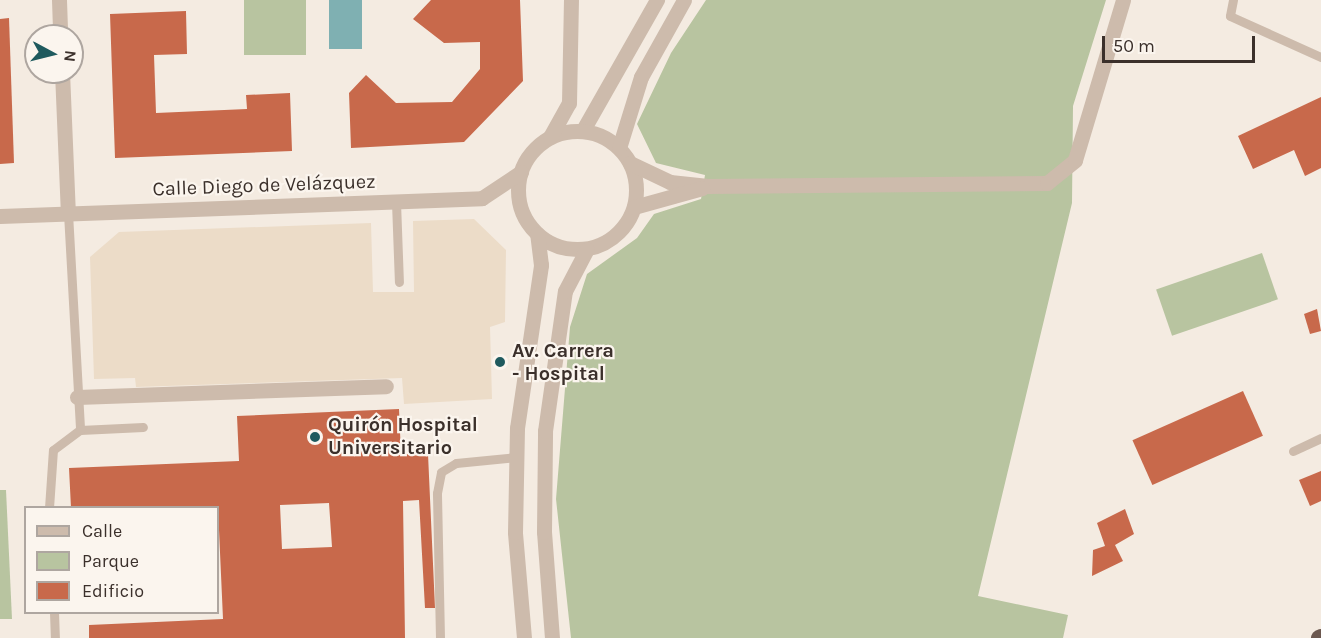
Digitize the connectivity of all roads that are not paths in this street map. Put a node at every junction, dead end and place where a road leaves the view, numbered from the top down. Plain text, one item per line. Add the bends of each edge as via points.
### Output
1 (59, 0) edge
2 (571, 0) edge
3 (657, 0) edge
4 (684, 0) edge
5 (1123, 0) edge
6 (1233, 0) edge
7 (60, 24) edge
8 (1321, 57) edge
9 (63, 84) edge
10 (583, 130) junction
11 (550, 137) junction
12 (619, 148) junction
13 (630, 163) junction
14 (521, 172) junction
15 (708, 186) junction
16 (396, 202) junction
17 (634, 207) junction
18 (68, 213) junction
19 (0, 216) edge
20 (537, 234) junction
21 (587, 249) junction
22 (399, 282) dead end
23 (386, 386) dead end
24 (77, 397) junction
25 (143, 427) dead end
26 (80, 430) junction
27 (1321, 438) edge
28 (1293, 451) dead end
29 (516, 457) junction
30 (49, 506) edge
31 (54, 614) edge
32 (55, 638) edge
33 (440, 638) edge
34 (524, 638) edge
35 (552, 638) edge

1 - 7 street
2 - 11 street via 569,103
3 - 10 street
4 - 12 street via 641,77
5 - 15 street via 1075,160 1047,183
6 - 8 lane via 1230,16
9 - 18 street
10 - 11 street
10 - 12 street
11 - 14 street
12 - 13 street
13 - 15 street via 670,182
13 - 17 street
14 - 16 street, Calle Diego de Velázquez via 504,188 482,198
14 - 20 street via 520,207
15 - 17 street
16 - 18 street, Calle Diego de Velázquez
16 - 22 lane
17 - 21 street via 617,235
18 - 19 street, Calle Diego de Velázquez
18 - 24 lane
20 - 21 street via 554,245
20 - 29 street via 541,265
21 - 35 street via 563,300 545,431 544,532
23 - 24 street
24 - 26 lane
25 - 26 lane
26 - 30 lane via 52,450
27 - 28 lane
29 - 33 lane via 456,463 441,472 437,493
29 - 34 street via 515,532
31 - 32 lane

